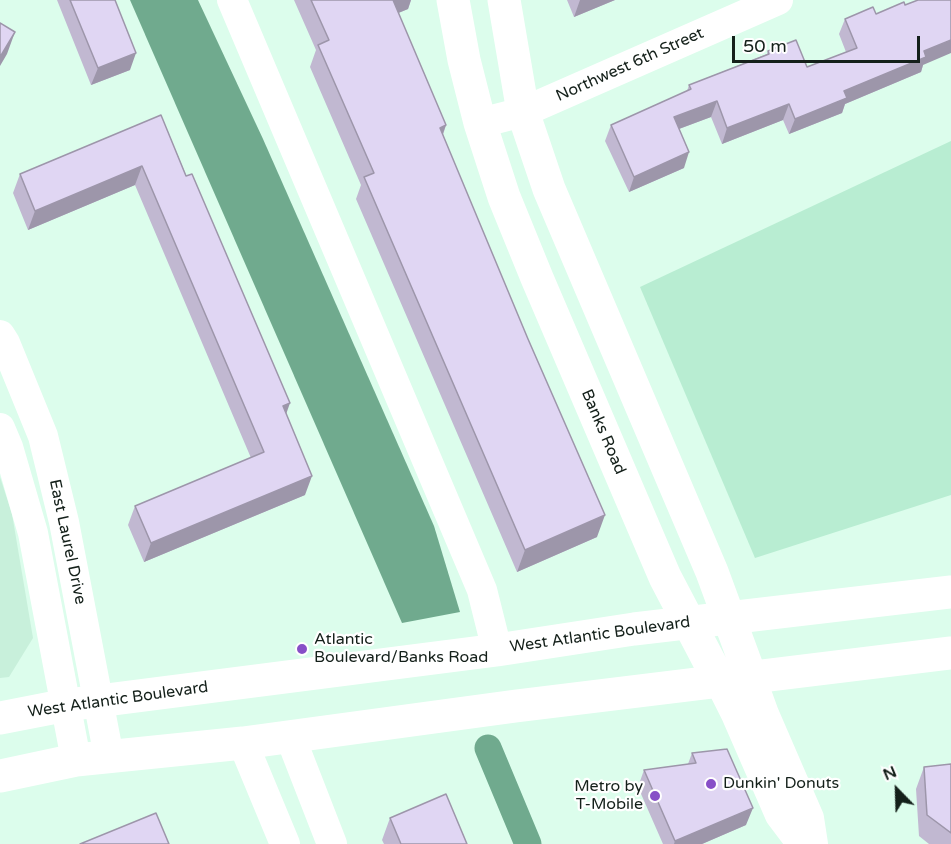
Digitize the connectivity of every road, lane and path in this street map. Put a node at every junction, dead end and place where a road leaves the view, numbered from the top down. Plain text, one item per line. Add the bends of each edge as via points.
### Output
1 (232, 0) edge
2 (453, 0) edge
3 (504, 0) edge
4 (778, 0) edge
5 (523, 112) junction
6 (480, 123) junction
7 (0, 335) edge
8 (0, 428) edge
9 (951, 592) edge
10 (729, 618) junction
11 (688, 622) junction
12 (496, 650) junction
13 (951, 653) edge
14 (751, 678) junction
15 (720, 682) junction
16 (82, 703) junction
17 (0, 718) edge
18 (290, 736) junction
19 (243, 743) junction
20 (109, 757) junction
21 (76, 760) junction
22 (0, 776) edge
23 (285, 844) edge
24 (332, 844) edge
25 (802, 844) edge
26 (813, 844) edge

1 - 12 street via 482,590
2 - 6 main road, Banks Road
3 - 5 main road
4 - 5 street, Northwest 6th Street
5 - 6 street, Northwest 6th Street
5 - 10 main road via 554,200
6 - 11 main road, Banks Road via 504,197 537,278 656,558
7 - 16 street, East Laurel Drive via 43,436 66,534
8 - 16 street, East Laurel Drive
9 - 10 main road, West Atlantic Boulevard
10 - 11 main road, West Atlantic Boulevard
10 - 14 main road
11 - 12 main road, West Atlantic Boulevard
11 - 15 main road, Banks Road
12 - 16 main road, West Atlantic Boulevard
13 - 14 main road
14 - 15 main road
14 - 26 street via 809,818
15 - 18 main road
15 - 25 street, Banks Road via 780,815
16 - 17 main road, West Atlantic Boulevard
16 - 20 street, East Laurel Drive
16 - 21 street, East Laurel Drive
18 - 19 main road
18 - 24 street
19 - 20 main road
19 - 23 street
20 - 21 main road
21 - 22 main road

